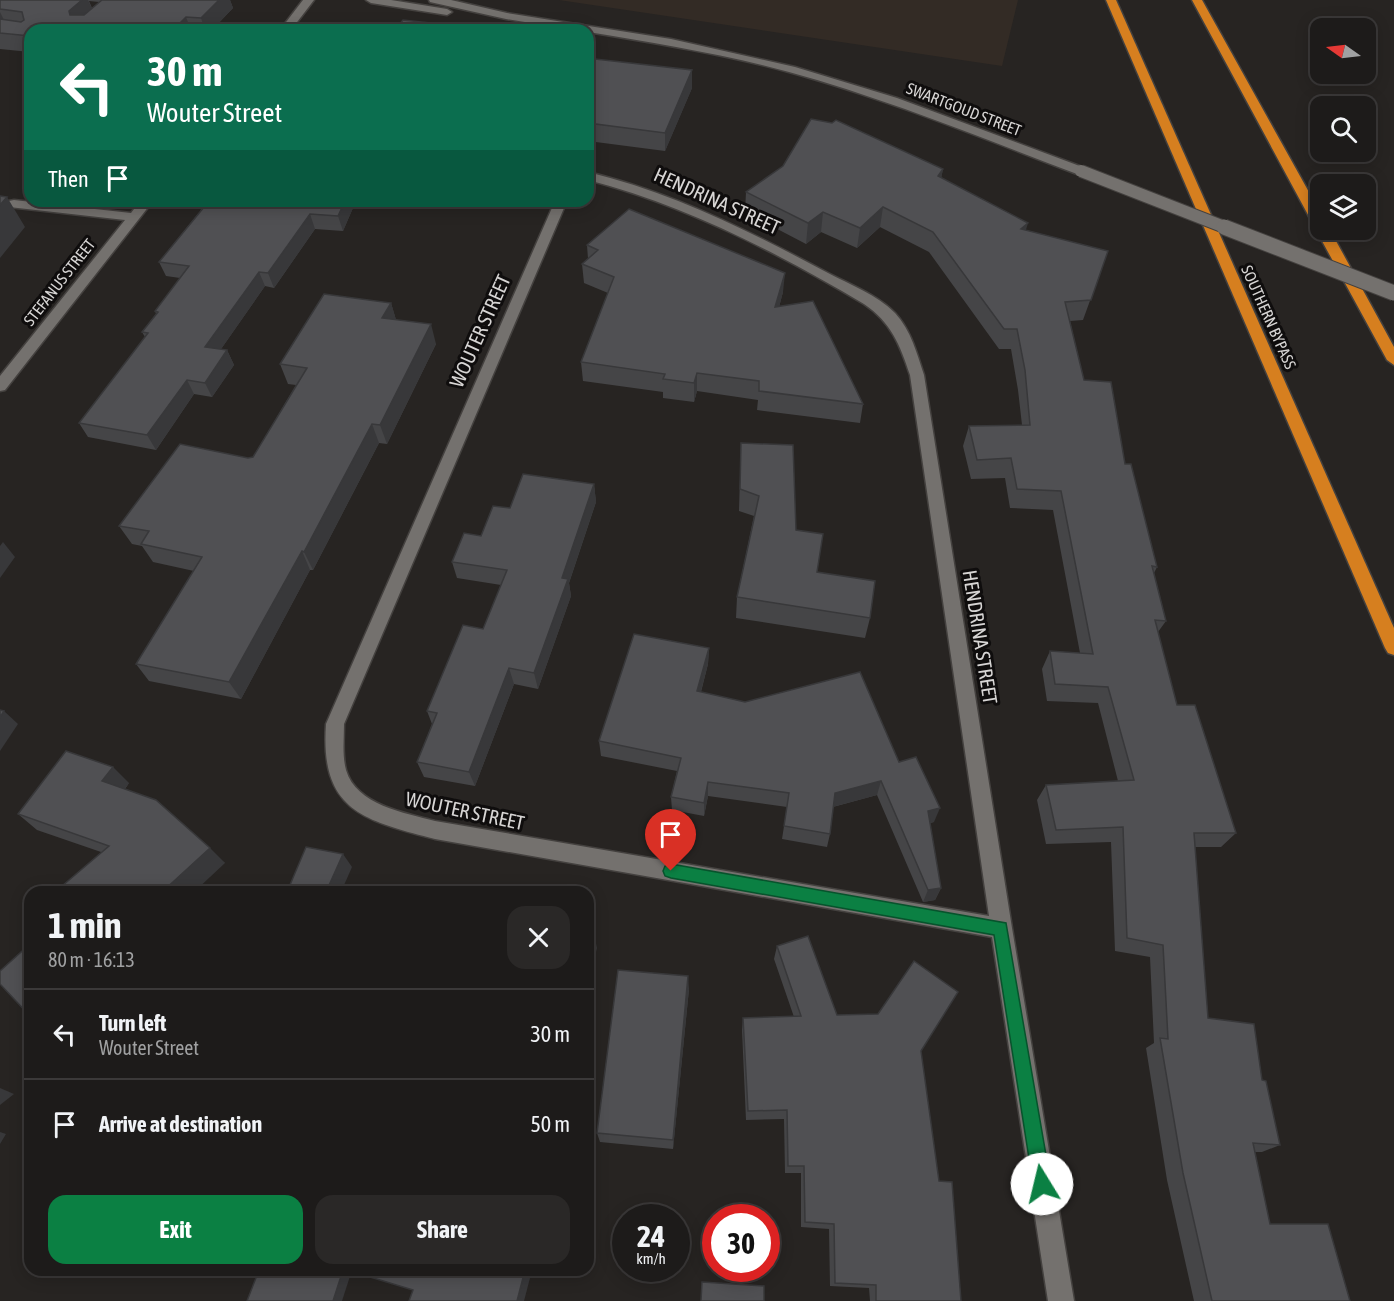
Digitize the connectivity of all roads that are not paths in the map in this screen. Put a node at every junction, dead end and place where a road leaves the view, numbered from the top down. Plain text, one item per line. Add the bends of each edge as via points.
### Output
1 (309, 0) edge
2 (371, 0) edge
3 (434, 0) edge
4 (1111, 0) edge
5 (1197, 0) edge
6 (506, 16) junction
7 (290, 24) edge
8 (557, 24) edge
9 (594, 30) edge
10 (594, 178) edge
11 (14, 204) dead end
12 (24, 205) edge
13 (1310, 206) edge
14 (42, 207) edge
15 (142, 207) edge
16 (558, 207) edge
17 (134, 217) junction
18 (1328, 240) edge
19 (1394, 293) edge
20 (1394, 360) edge
21 (5, 373) edge
22 (0, 386) edge
23 (1394, 648) edge
24 (1000, 928) junction
25 (1061, 1301) edge

1 - 7 street
2 - 6 street, SWARTGOUD STREET via 464,15
3 - 6 street, SWARTGOUD STREET
4 - 23 highway, SOUTHERN BYPASS
5 - 13 highway
6 - 8 street, SWARTGOUD STREET, bridge
9 - 19 street, SWARTGOUD STREET, bridge via 671,42 791,69 893,100
10 - 24 street, HENDRINA STREET via 651,195 795,261 880,308 903,334 918,386
11 - 12 street
14 - 17 street
15 - 17 street, STEFANUS STREET
16 - 24 street, WOUTER STREET via 335,724 333,744 340,783 362,805 435,830
17 - 21 street, STEFANUS STREET
18 - 20 highway
21 - 22 street, STEFANUS STREET
24 - 25 street, HENDRINA STREET

